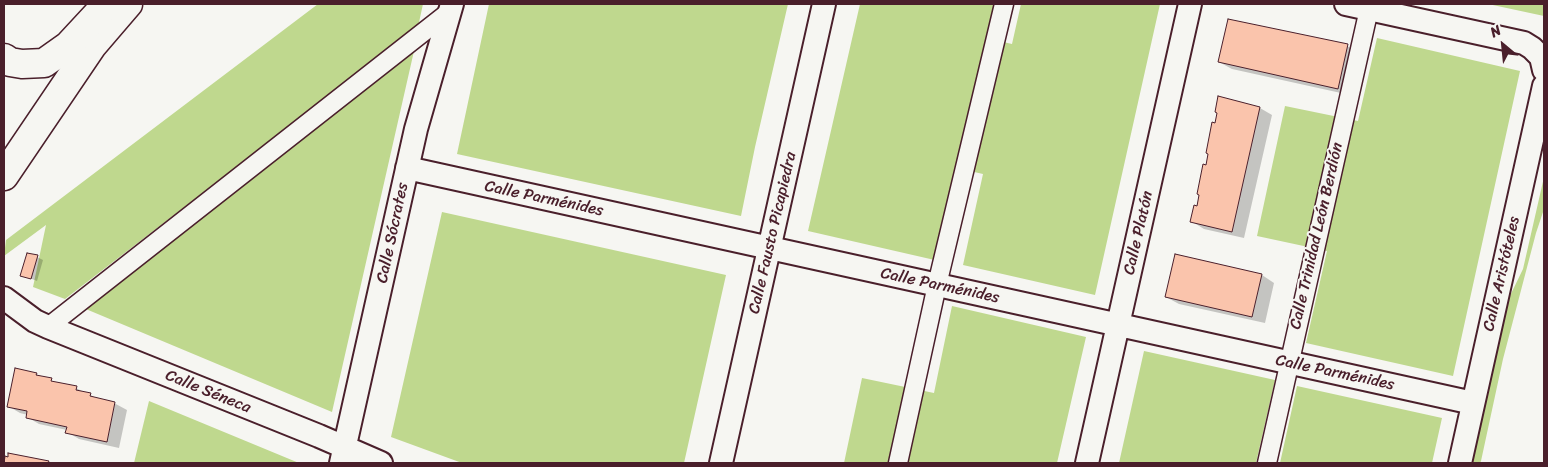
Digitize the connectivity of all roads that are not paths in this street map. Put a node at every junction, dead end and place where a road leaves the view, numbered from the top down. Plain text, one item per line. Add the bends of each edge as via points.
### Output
1 (107, 4) edge
2 (128, 4) edge
3 (824, 4) edge
4 (1004, 4) edge
5 (1190, 4) edge
6 (1346, 4) edge
7 (450, 8) edge
8 (1369, 9) junction
9 (4, 58) edge
10 (1544, 70) edge
11 (1544, 86) edge
12 (407, 168) junction
13 (6, 178) edge
14 (769, 248) junction
15 (937, 285) junction
16 (4, 298) edge
17 (4, 316) edge
18 (42, 324) junction
19 (1118, 324) junction
20 (1289, 363) junction
21 (1473, 403) junction
22 (343, 455) edge
23 (381, 463) edge
24 (721, 463) edge
25 (898, 463) edge
26 (1087, 463) edge
27 (1267, 463) edge
28 (1460, 463) edge

1 - 9 street via 68,46 44,63 22,64
2 - 13 street via 92,46
3 - 14 street, Calle Fausto Picapiedra
4 - 15 street
5 - 19 street, Calle Platón
6 - 8 street
7 - 12 street, Calle Sócrates
7 - 18 street
8 - 10 street via 1524,43 1541,57
8 - 20 street, Calle Trinidad León Berdión
11 - 21 street, Calle Aristóteles
12 - 14 street, Calle Parménides
12 - 22 street, Calle Sócrates
14 - 15 street, Calle Parménides
14 - 24 street, Calle Fausto Picapiedra
15 - 19 street, Calle Parménides
15 - 25 street
16 - 18 street, Calle Séneca
17 - 18 street, Calle Séneca
18 - 22 street, Calle Séneca
19 - 20 street, Calle Parménides
19 - 26 street, Calle Platón
20 - 21 street, Calle Parménides
20 - 27 street, Calle Trinidad León Berdión
21 - 28 street, Calle Aristóteles
22 - 23 street, Calle Séneca

